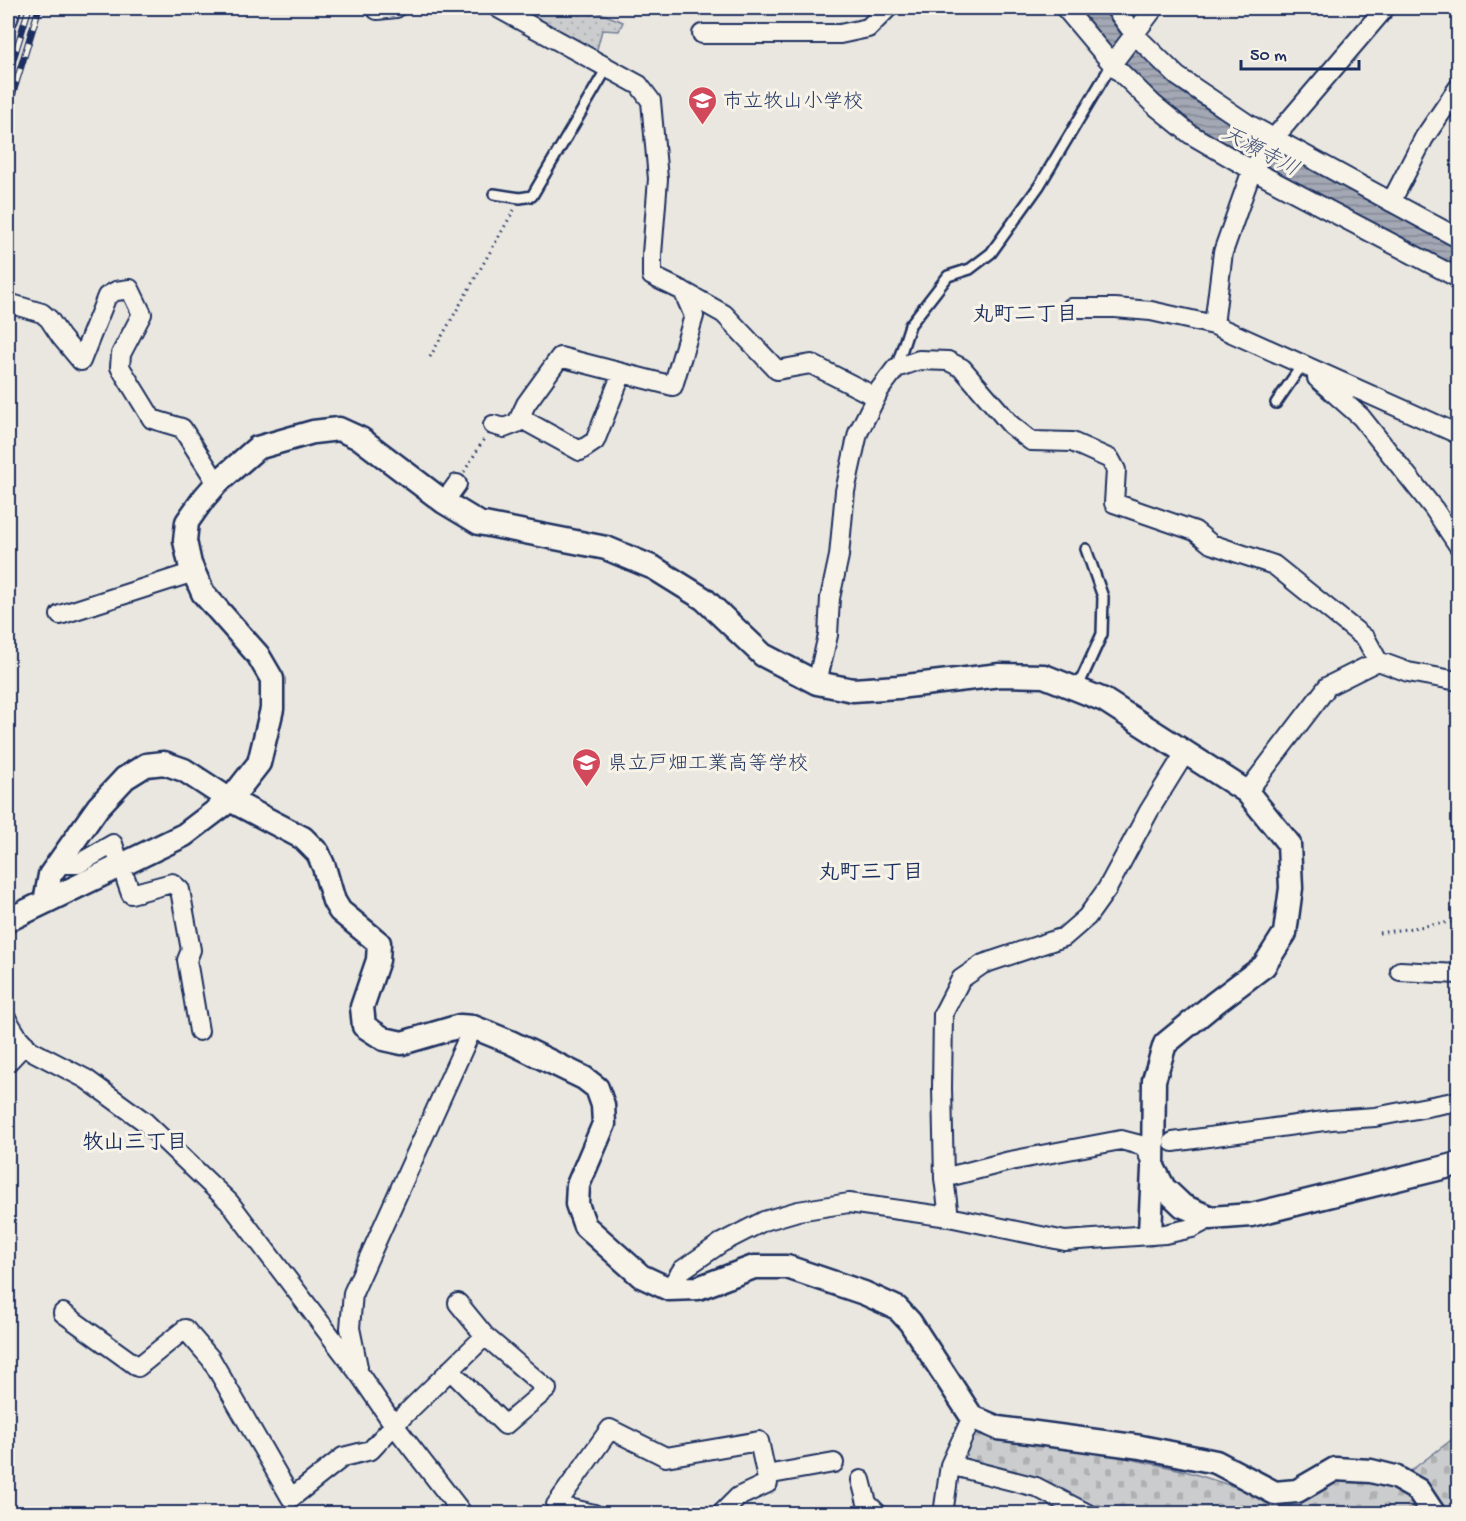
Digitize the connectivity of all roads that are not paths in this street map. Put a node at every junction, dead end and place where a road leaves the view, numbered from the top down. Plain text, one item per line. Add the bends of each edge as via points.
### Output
1 (11, 8) edge
2 (396, 8) edge
3 (498, 8) edge
4 (888, 8) edge
5 (1065, 8) edge
6 (1115, 8) edge
7 (1154, 8) edge
8 (1385, 8) edge
9 (377, 10) dead end
10 (8, 19) edge
11 (702, 34) dead end
12 (1134, 34) junction
13 (1112, 64) junction
14 (607, 68) junction
15 (1458, 88) edge
16 (1274, 138) junction
17 (1252, 170) junction
18 (494, 194) dead end
19 (1391, 202) junction
20 (1458, 238) edge
21 (1458, 279) edge
22 (683, 291) junction
23 (8, 303) edge
24 (1071, 308) dead end
25 (1214, 325) junction
26 (1302, 365) junction
27 (896, 368) junction
28 (622, 373) junction
29 (876, 397) junction
30 (1276, 403) dead end
31 (519, 418) junction
32 (493, 425) road end
33 (1458, 434) edge
34 (217, 483) junction
35 (1458, 545) edge
36 (1086, 549) dead end
37 (194, 572) junction
38 (60, 615) dead end
39 (1378, 661) junction
40 (1458, 681) edge
41 (817, 683) junction
42 (1077, 689) junction
43 (1185, 753) junction
44 (1246, 792) junction
45 (230, 800) junction
46 (116, 853) dead end
47 (59, 864) junction
48 (126, 880) dead end
49 (45, 902) junction
50 (8, 920) edge
51 (1400, 971) dead end
52 (1458, 974) edge
53 (8, 1021) edge
54 (474, 1027) junction
55 (199, 1030) dead end
56 (25, 1044) junction
57 (8, 1062) edge
58 (1458, 1101) edge
59 (1173, 1142) dead end
60 (1458, 1164) edge
61 (1153, 1167) junction
62 (944, 1178) junction
63 (949, 1217) junction
64 (1211, 1218) junction
65 (1150, 1233) junction
66 (669, 1289) junction
67 (458, 1303) dead end
68 (63, 1313) dead end
69 (485, 1336) junction
70 (450, 1370) junction
71 (360, 1375) junction
72 (972, 1417) junction
73 (394, 1425) junction
74 (834, 1463) dead end
75 (950, 1465) junction
76 (766, 1475) junction
77 (861, 1480) dead end
78 (463, 1514) edge
79 (594, 1514) edge
80 (721, 1514) edge
81 (878, 1514) edge
82 (943, 1514) edge
83 (1088, 1514) edge
84 (1434, 1514) edge

1 - 10 street
2 - 9 street
3 - 14 street
4 - 11 street via 868,28 840,34
5 - 13 street
6 - 12 street
7 - 12 street
8 - 16 street
12 - 13 street
12 - 16 street via 1177,76
13 - 17 street via 1190,134
13 - 27 lane via 1039,186 991,253 970,269 948,276 910,325
14 - 18 lane via 532,196
14 - 22 street via 639,85 651,101 658,179 652,276
15 - 19 street via 1424,138
16 - 17 street
16 - 19 street
17 - 21 street
17 - 25 street via 1223,252
19 - 20 street
22 - 28 street via 694,316 673,386
22 - 29 street via 724,314 777,370 811,364
23 - 34 street via 42,313 81,361 107,296 130,289 142,314 121,354 120,367 152,419 182,428
24 - 25 street via 1150,311
25 - 26 street
26 - 30 lane
26 - 33 street
26 - 35 street via 1361,417
27 - 29 street
27 - 39 street via 919,360 948,362 962,368 1011,425 1031,441 1072,442 1110,459 1116,470 1114,503 1195,531 1211,544 1274,565 1366,639
28 - 31 street via 560,357
28 - 31 street via 595,441 580,451
29 - 41 street via 858,433 845,491 828,635
31 - 32 street via 517,423 504,428
34 - 37 street via 187,522 185,541
34 - 41 street via 257,448 339,429 451,493 478,523 606,548 654,568 704,599 763,655
36 - 42 lane via 1103,597 1102,634
37 - 38 street
37 - 45 street via 203,593 258,655 272,679 272,709 259,763
39 - 40 street via 1408,672
39 - 44 street via 1328,686
41 - 42 street via 853,690 1000,675 1044,676
42 - 43 street via 1104,700
43 - 44 street
43 - 62 street via 1087,917 1064,938 983,964 961,979 943,1014
44 - 61 street via 1289,844 1292,888 1285,933 1264,966 1165,1044 1154,1080
45 - 47 street via 184,770 164,763 146,765 125,778 98,807
45 - 49 street via 184,835
45 - 54 street via 303,838 318,853 340,911 379,943 378,960 362,1007 364,1026 384,1039 402,1043 460,1026
46 - 47 street via 113,844 78,864
47 - 49 street via 50,875
48 - 55 street via 131,894 172,883 180,890
49 - 50 street
51 - 52 street
53 - 56 street
54 - 66 street via 584,1078 597,1088 604,1124 578,1185 577,1204 585,1226 641,1276
54 - 71 street via 353,1293 350,1328
56 - 57 street
56 - 71 street via 86,1079 145,1122 229,1202
58 - 59 street via 1375,1117
60 - 64 street via 1251,1215
61 - 62 street via 1144,1146 1121,1140
61 - 64 street via 1164,1188 1183,1206
61 - 65 street
62 - 63 street
63 - 65 street via 1065,1241
63 - 66 street via 849,1203 798,1211 764,1221 721,1243 682,1270
64 - 65 street via 1192,1228
66 - 72 street via 698,1288 754,1267 787,1267 864,1293 897,1308 910,1322
67 - 69 street
68 - 73 street via 138,1367 185,1329 211,1359 291,1498 343,1457 371,1450
69 - 70 street
69 - 70 street via 547,1389 505,1425
70 - 73 street
71 - 73 street
72 - 75 street
72 - 84 street via 998,1428 1141,1447 1216,1462 1275,1493 1297,1491 1335,1468 1371,1471 1395,1477 1418,1490
73 - 78 street
74 - 76 street
75 - 82 street
75 - 83 street via 1036,1487
76 - 79 street via 759,1441 666,1457 610,1429 556,1505
76 - 80 street via 768,1483 738,1497
77 - 81 street via 867,1503

